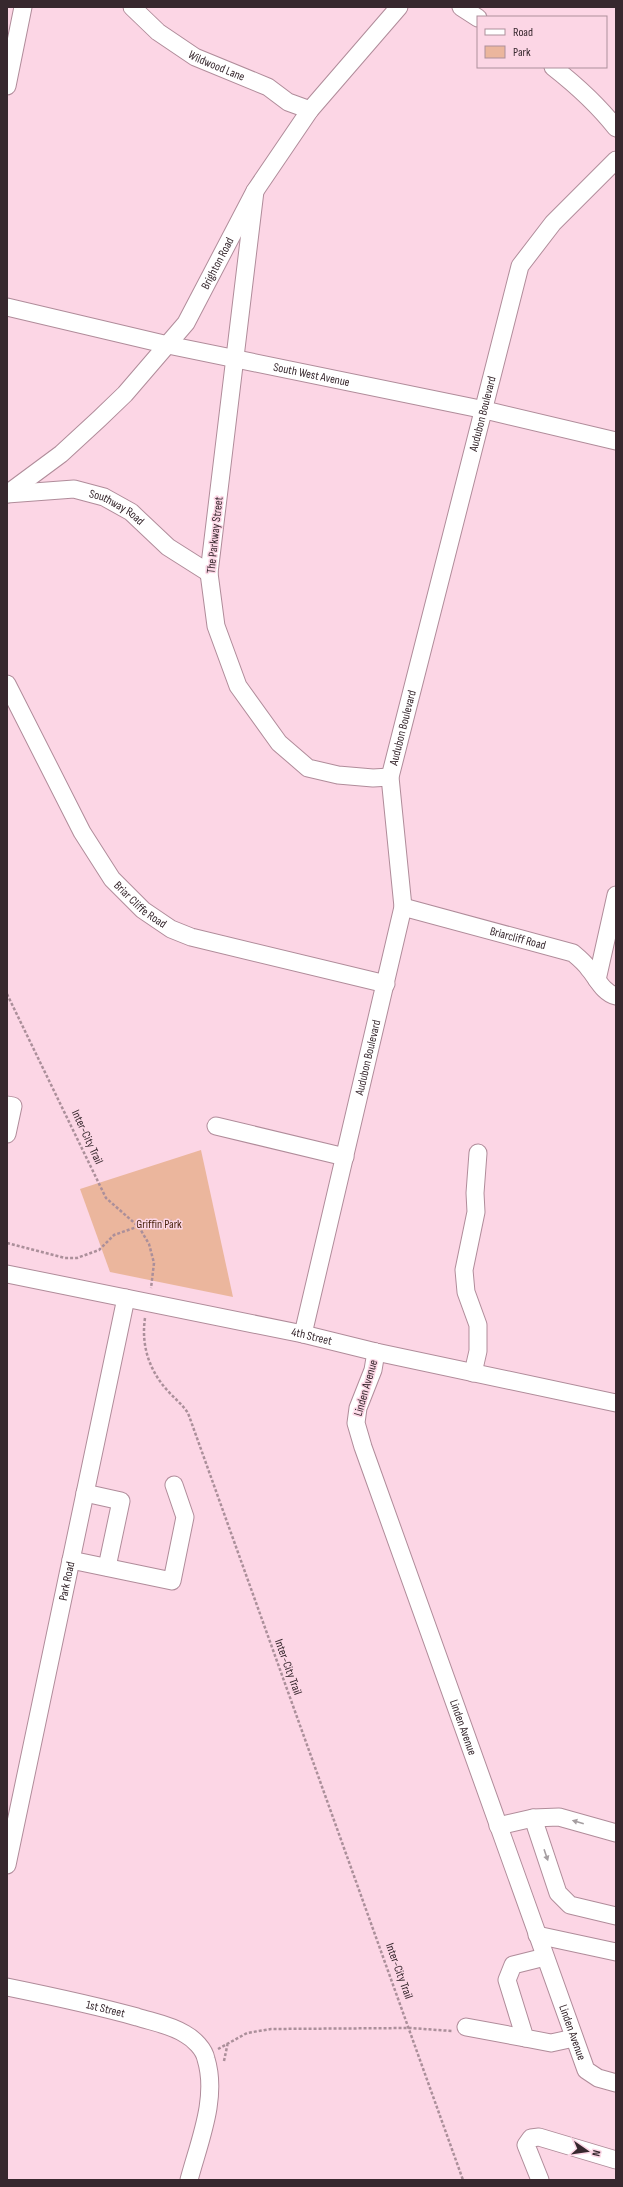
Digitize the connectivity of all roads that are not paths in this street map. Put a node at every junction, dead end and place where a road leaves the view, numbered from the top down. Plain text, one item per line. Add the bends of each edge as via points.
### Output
1 (23, 7) edge
2 (132, 7) edge
3 (399, 7) edge
4 (461, 7) edge
5 (477, 17) edge
6 (554, 68) edge
7 (7, 86) edge
8 (310, 110) junction
9 (616, 128) edge
10 (616, 160) edge
11 (255, 191) junction
12 (7, 307) edge
13 (168, 345) junction
14 (235, 359) junction
15 (485, 410) junction
16 (616, 441) edge
17 (7, 494) edge
18 (209, 573) junction
19 (7, 684) edge
20 (390, 777) junction
21 (616, 895) edge
22 (403, 907) junction
23 (597, 980) junction
24 (386, 984) junction
25 (616, 996) edge
26 (7, 1105) edge
27 (216, 1126) dead end
28 (7, 1134) edge
29 (478, 1153) dead end
30 (345, 1157) junction
31 (7, 1274) edge
32 (126, 1298) junction
33 (303, 1334) junction
34 (376, 1352) junction
35 (473, 1373) junction
36 (616, 1403) edge
37 (174, 1486) dead end
38 (85, 1493) junction
39 (71, 1560) junction
40 (107, 1567) junction
41 (533, 1818) junction
42 (498, 1826) junction
43 (616, 1832) edge
44 (7, 1865) edge
45 (616, 1916) edge
46 (537, 1935) junction
47 (616, 1952) edge
48 (545, 1957) junction
49 (7, 1987) edge
50 (466, 2028) road end
51 (525, 2038) junction
52 (574, 2038) junction
53 (616, 2083) edge
54 (616, 2160) edge
55 (189, 2180) edge
56 (540, 2180) edge

1 - 7 street
2 - 8 street, Wildwood Lane via 158,32 195,57 268,87 288,102
3 - 8 street, Brighton Road
4 - 5 street
6 - 9 street via 573,82
8 - 11 street, Brighton Road
10 - 15 street, Audubon Boulevard via 553,223 520,266
11 - 13 street, Brighton Road via 186,323
11 - 14 street, The Parkway Street
12 - 13 street, South West Avenue
13 - 14 street, South West Avenue
13 - 17 street, Brighton Road via 99,419 61,454
14 - 15 street, South West Avenue
14 - 18 street, The Parkway Street
15 - 16 street, South West Avenue
15 - 20 street, Audubon Boulevard
17 - 18 street, Southway Road via 74,489 104,497 131,512 168,546
18 - 20 street, The Parkway Street via 216,626 238,686 279,743 308,768 338,775
19 - 24 street, Briar Cliffe Road via 82,832 112,879 143,910 170,929 191,937
20 - 22 street, Audubon Boulevard
21 - 23 street
22 - 23 street, Briarcliff Road via 573,953
22 - 24 street, Audubon Boulevard
23 - 25 street, Briarcliff Road
24 - 30 street, Audubon Boulevard
26 - 28 street via 13,1106
27 - 30 street
29 - 35 street via 476,1212 464,1270 466,1292 478,1325 478,1351
30 - 33 street, Audubon Boulevard
31 - 32 street, 4th Street
32 - 33 street, 4th Street
32 - 38 street, Park Road
33 - 34 street, 4th Street
34 - 35 street, 4th Street
34 - 42 street, Linden Avenue via 373,1370 358,1408 356,1423
35 - 36 street, 4th Street
37 - 40 street via 185,1517 172,1581
38 - 39 street, Park Road
38 - 40 street via 121,1501
39 - 40 street
39 - 44 street, Park Road
41 - 42 street
43 -> 41 street via 559,1817
41 -> 45 street via 558,1893 570,1905
42 - 46 street, Linden Avenue
46 - 47 street
46 - 48 street, Linden Avenue
48 - 51 street via 513,1965 507,1980
48 - 52 street, Linden Avenue
49 - 55 street, 1st Street via 90,2004 169,2026 186,2034 202,2051 210,2079 210,2098
50 - 51 street
51 - 52 street via 551,2043
52 - 53 street, Linden Avenue via 586,2070 598,2078
54 - 56 street via 539,2137 531,2138 526,2145

